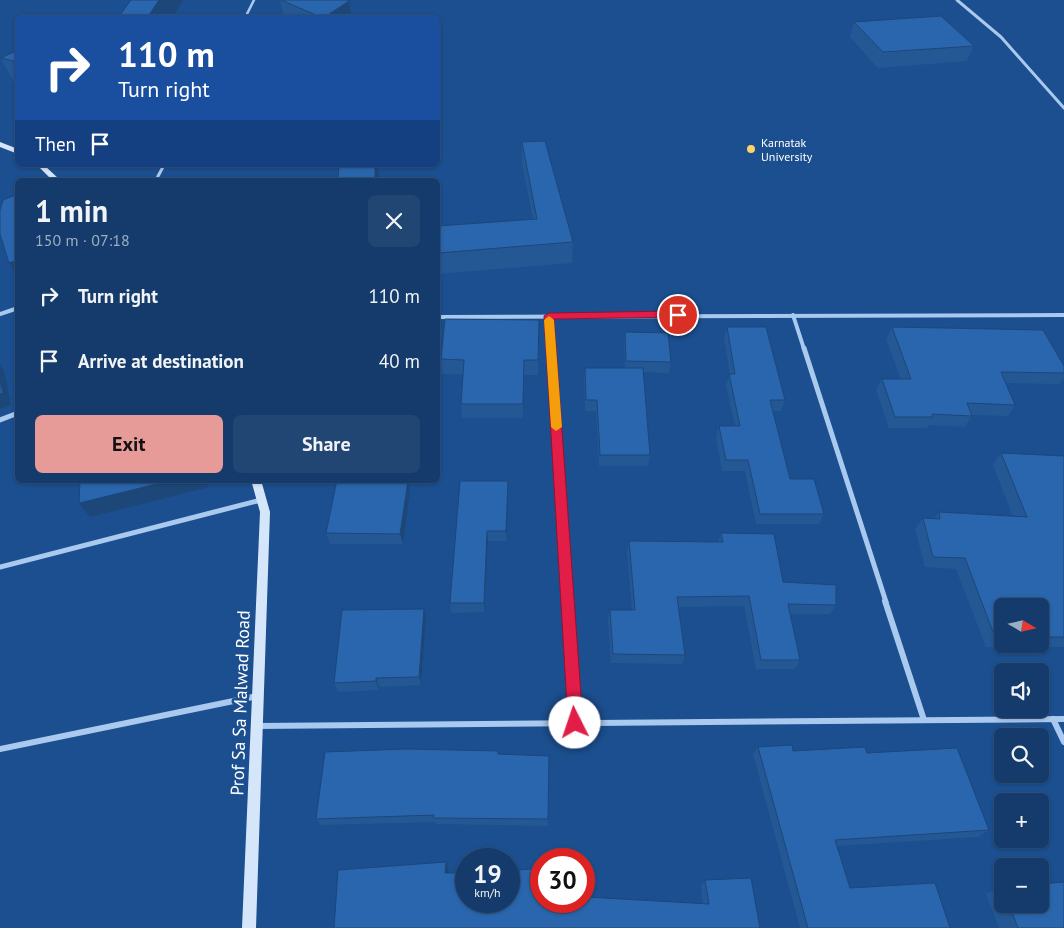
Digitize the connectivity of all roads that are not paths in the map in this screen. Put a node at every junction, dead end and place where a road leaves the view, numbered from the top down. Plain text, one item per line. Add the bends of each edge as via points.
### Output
1 (254, 0) edge
2 (957, 0) edge
3 (246, 15) edge
4 (1064, 108) edge
5 (0, 144) edge
6 (15, 151) edge
7 (42, 167) edge
8 (54, 178) edge
9 (15, 309) edge
10 (0, 314) edge
11 (793, 315) junction
12 (1064, 315) edge
13 (549, 316) junction
14 (440, 317) edge
15 (15, 414) edge
16 (0, 420) edge
17 (257, 483) edge
18 (262, 500) junction
19 (0, 566) edge
20 (258, 696) junction
21 (1053, 719) junction
22 (1064, 719) edge
23 (924, 720) junction
24 (575, 723) junction
25 (257, 726) junction
26 (1064, 742) edge
27 (0, 749) edge
28 (249, 928) edge

1 - 3 lane
2 - 4 street via 1001,37
5 - 6 street
7 - 8 street
9 - 10 street
11 - 12 street
11 - 13 street
11 - 23 street
13 - 14 street
13 - 24 street
15 - 16 street
17 - 18 street, Prof Sa Sa Malwad Road
18 - 19 street
18 - 20 street, Prof Sa Sa Malwad Road via 265,512
20 - 25 street, Prof Sa Sa Malwad Road
20 - 27 street
21 - 22 street
21 - 23 street
21 - 26 street
23 - 24 street
24 - 25 street
25 - 28 street, Prof Sa Sa Malwad Road

